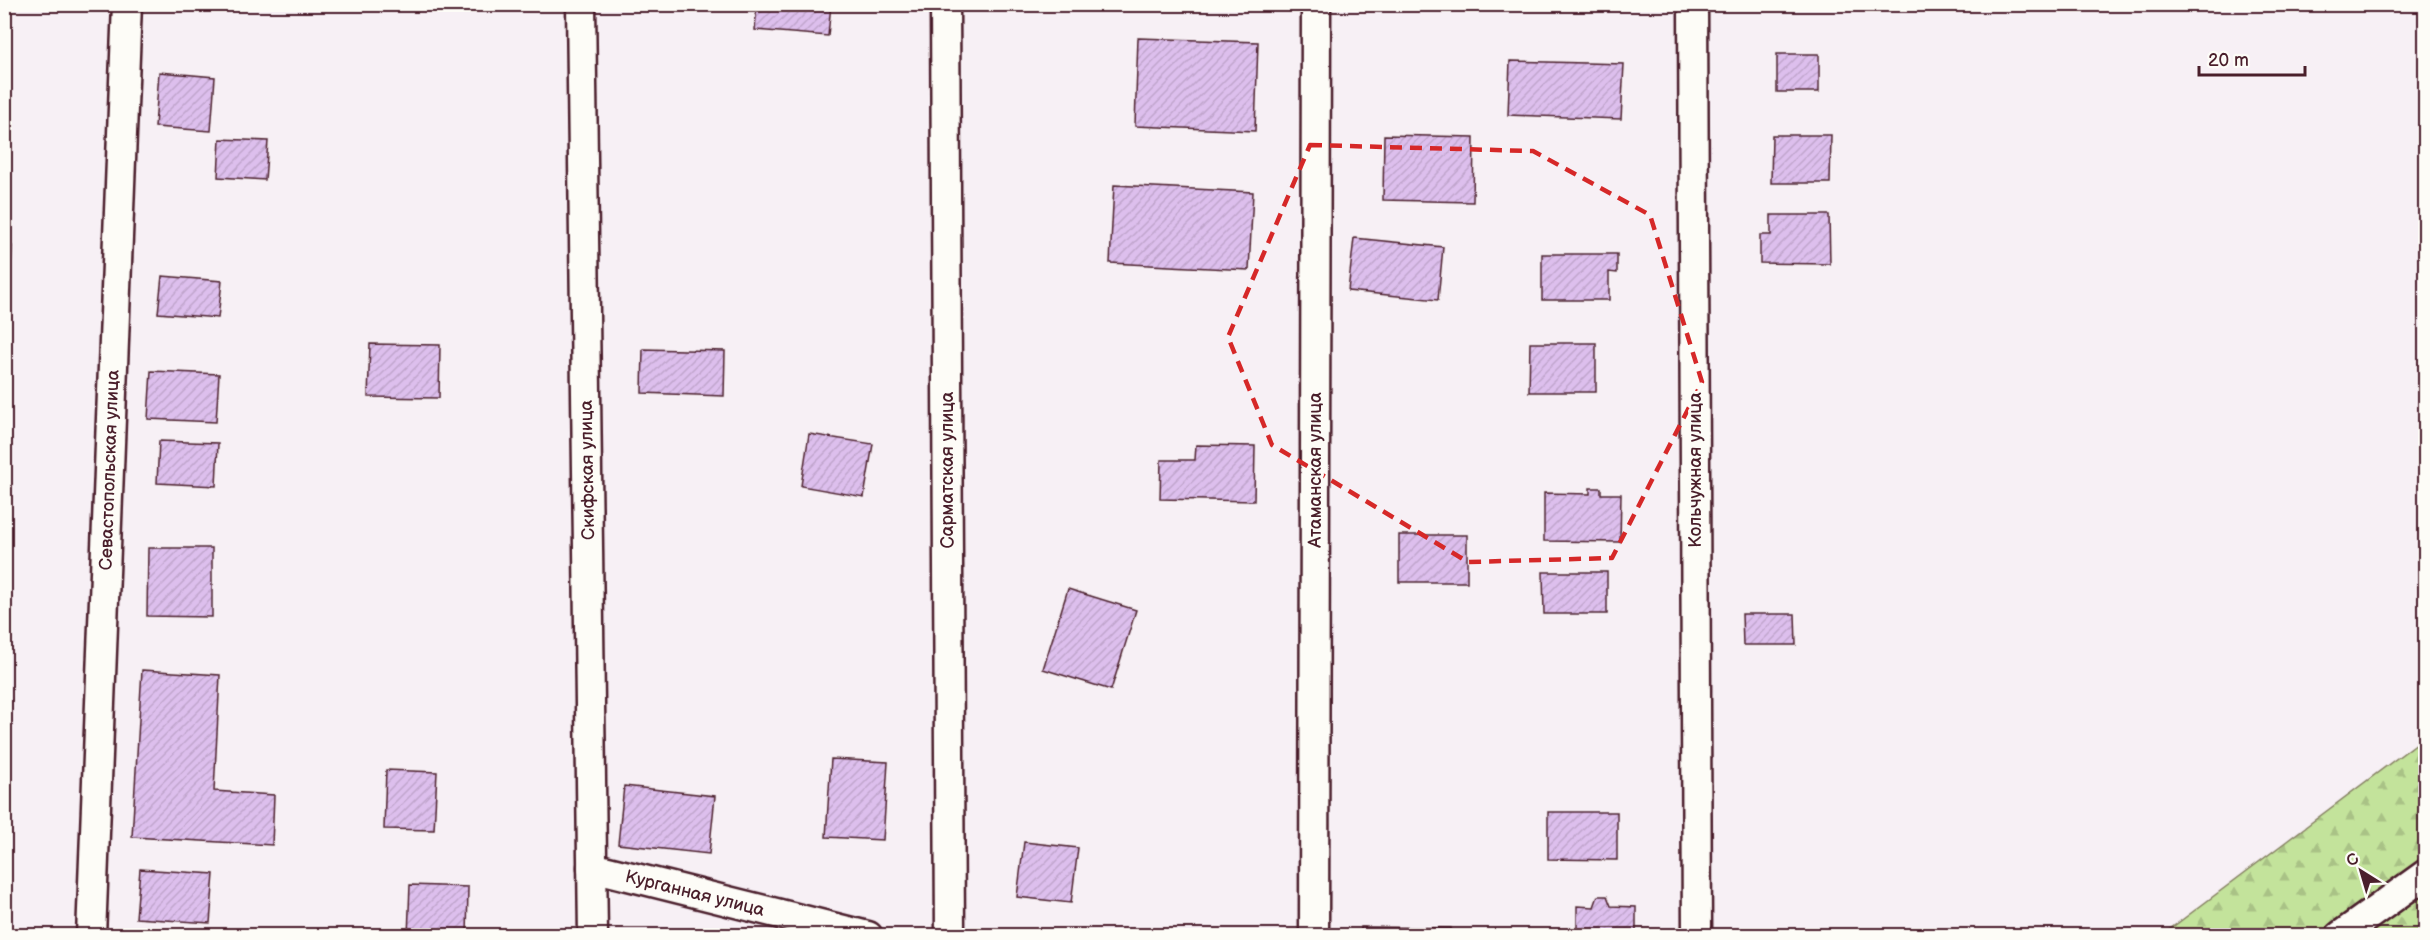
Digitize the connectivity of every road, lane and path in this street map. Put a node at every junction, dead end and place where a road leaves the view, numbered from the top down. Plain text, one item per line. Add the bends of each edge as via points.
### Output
1 (127, 4) edge
2 (581, 4) edge
3 (945, 4) edge
4 (1316, 4) edge
5 (1693, 4) edge
6 (592, 867) junction
7 (2426, 874) edge
8 (91, 936) edge
9 (593, 936) edge
10 (868, 936) edge
11 (950, 936) edge
12 (1314, 936) edge
13 (1697, 936) edge
14 (2340, 936) edge

1 - 8 street, Севастопольская улица
2 - 6 street, Скифская улица
3 - 11 street, Сарматская улица
4 - 12 street, Атаманская улица
5 - 13 street, Кольчужная улица
6 - 9 street, Скифская улица
6 - 10 street, Курганная улица
7 - 14 street

